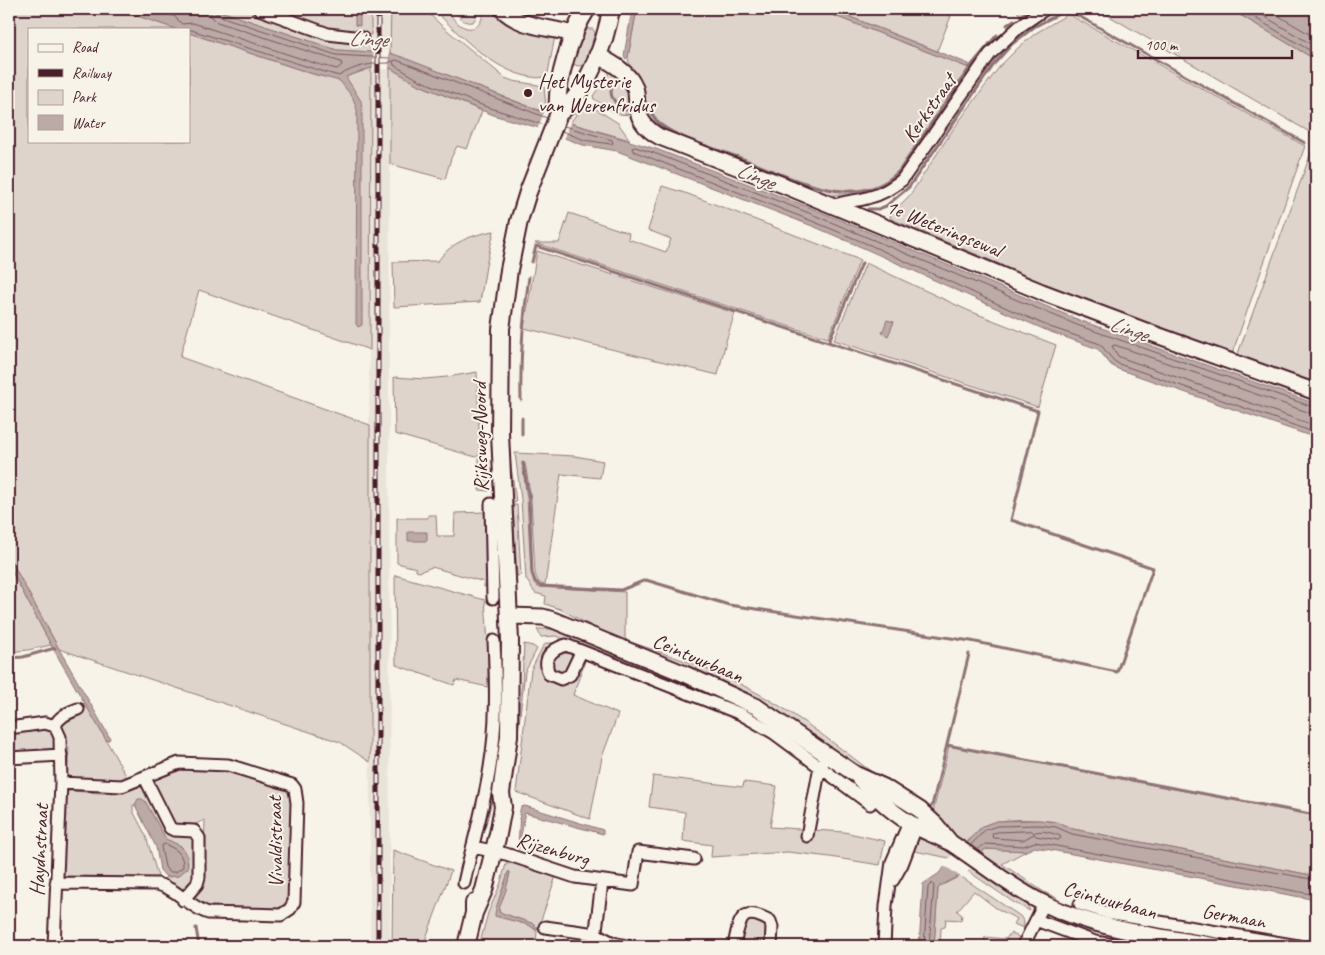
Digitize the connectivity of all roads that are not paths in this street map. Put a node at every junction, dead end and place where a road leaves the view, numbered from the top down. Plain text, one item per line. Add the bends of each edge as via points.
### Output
1 (259, 9) edge
2 (502, 9) edge
3 (611, 9) edge
4 (1045, 9) edge
5 (585, 12) edge
6 (606, 30) junction
7 (575, 36) junction
8 (362, 38) dead end
9 (597, 55) junction
10 (565, 62) junction
11 (588, 77) junction
12 (559, 114) junction
13 (833, 206) junction
14 (1316, 392) edge
15 (491, 504) dead end
16 (493, 598) dead end
17 (509, 616) junction
18 (494, 641) dead end
19 (581, 652) dead end
20 (78, 709) dead end
21 (55, 726) junction
22 (9, 728) edge
23 (61, 755) junction
24 (9, 758) edge
25 (824, 761) junction
26 (498, 768) junction
27 (855, 774) junction
28 (145, 778) junction
29 (61, 783) junction
30 (870, 804) dead end
31 (920, 810) junction
32 (912, 825) junction
33 (807, 836) dead end
34 (953, 844) junction
35 (483, 850) junction
36 (694, 859) dead end
37 (602, 882) junction
38 (56, 883) junction
39 (464, 883) dead end
40 (183, 900) junction
41 (1044, 904) junction
42 (1080, 904) dead end
43 (1036, 920) junction
44 (546, 927) dead end
45 (1162, 930) junction
46 (596, 934) junction
47 (54, 946) edge
48 (466, 946) edge
49 (594, 946) edge
50 (627, 946) edge
51 (734, 946) edge
52 (771, 946) edge
53 (884, 946) edge
54 (1023, 946) edge
55 (1120, 946) edge
56 (1216, 946) edge
57 (1298, 946) edge

1 - 8 street via 328,34
2 - 7 street via 525,24
3 - 6 main road, Rijksweg-Noord
4 - 13 street, Kerkstraat via 1020,26 990,54 902,180 887,192 866,199 845,200
5 - 6 main road via 599,16
5 - 7 main road, Rijksweg-Noord
6 - 9 main road, Rijksweg-Noord
7 - 10 main road, Rijksweg-Noord
9 - 11 main road, Rijksweg-Noord
9 - 13 street, 1e Weteringsewal via 632,81 639,116 653,133
10 - 11 main road via 575,78
10 - 12 main road, Rijksweg-Noord via 557,99
11 - 12 main road, Rijksweg-Noord via 580,92
12 - 17 main road, Rijksweg-Noord via 520,221 501,329 500,434
13 - 14 street, 1e Weteringsewal via 1042,292
15 - 16 street, Rijksweg-Noord
17 - 25 street, Ceintuurbaan via 553,620 757,707
17 - 26 main road, Rijksweg-Noord via 509,728
18 - 26 street, Rijksweg-Noord
19 - 25 street via 741,714
20 - 21 street via 62,716
21 - 22 street via 45,723
21 - 23 street, Haydnstraat
23 - 24 street
23 - 29 street, Haydnstraat
25 - 27 street, Ceintuurbaan
25 - 30 street
25 - 33 street
26 - 35 street, Rijksweg-Noord
26 - 35 main road, Rijksweg-Noord via 501,793 494,806
27 - 31 street, Ceintuurbaan via 884,787
27 - 32 street, Ceintuurbaan via 876,798
28 - 29 street, Vivaldistraat via 122,786
28 - 40 street via 170,828 194,831 199,838 199,877
28 - 40 street, Vivaldistraat via 179,763 228,765 292,785 295,789 298,803 294,902 290,909 281,915 208,913
29 - 38 street, Haydnstraat
31 - 32 street
31 - 34 street, Ceintuurbaan
32 - 34 street, Ceintuurbaan
32 - 53 street via 892,862
34 - 41 street, Ceintuurbaan
35 - 37 street, Rijzenburg
35 - 39 street, Rijksweg-Noord
35 - 48 main road, Rijksweg-Noord
36 - 37 street, Rijzenburg via 638,852 633,885
37 - 46 street, Rijzenburg
38 - 40 street, Vivaldistraat via 157,884 168,886
38 - 47 street, Haydnstraat
41 - 43 street
41 - 45 street, Ceintuurbaan via 1080,919 1118,928
42 - 45 street, Germaan
43 - 54 street
43 - 55 street via 1096,942
44 - 46 street
45 - 56 street, Ceintuurbaan
45 - 57 street, Germaan
46 - 49 street, Rijzenburg
46 - 50 street
51 - 52 street via 739,920 749,915 770,921

